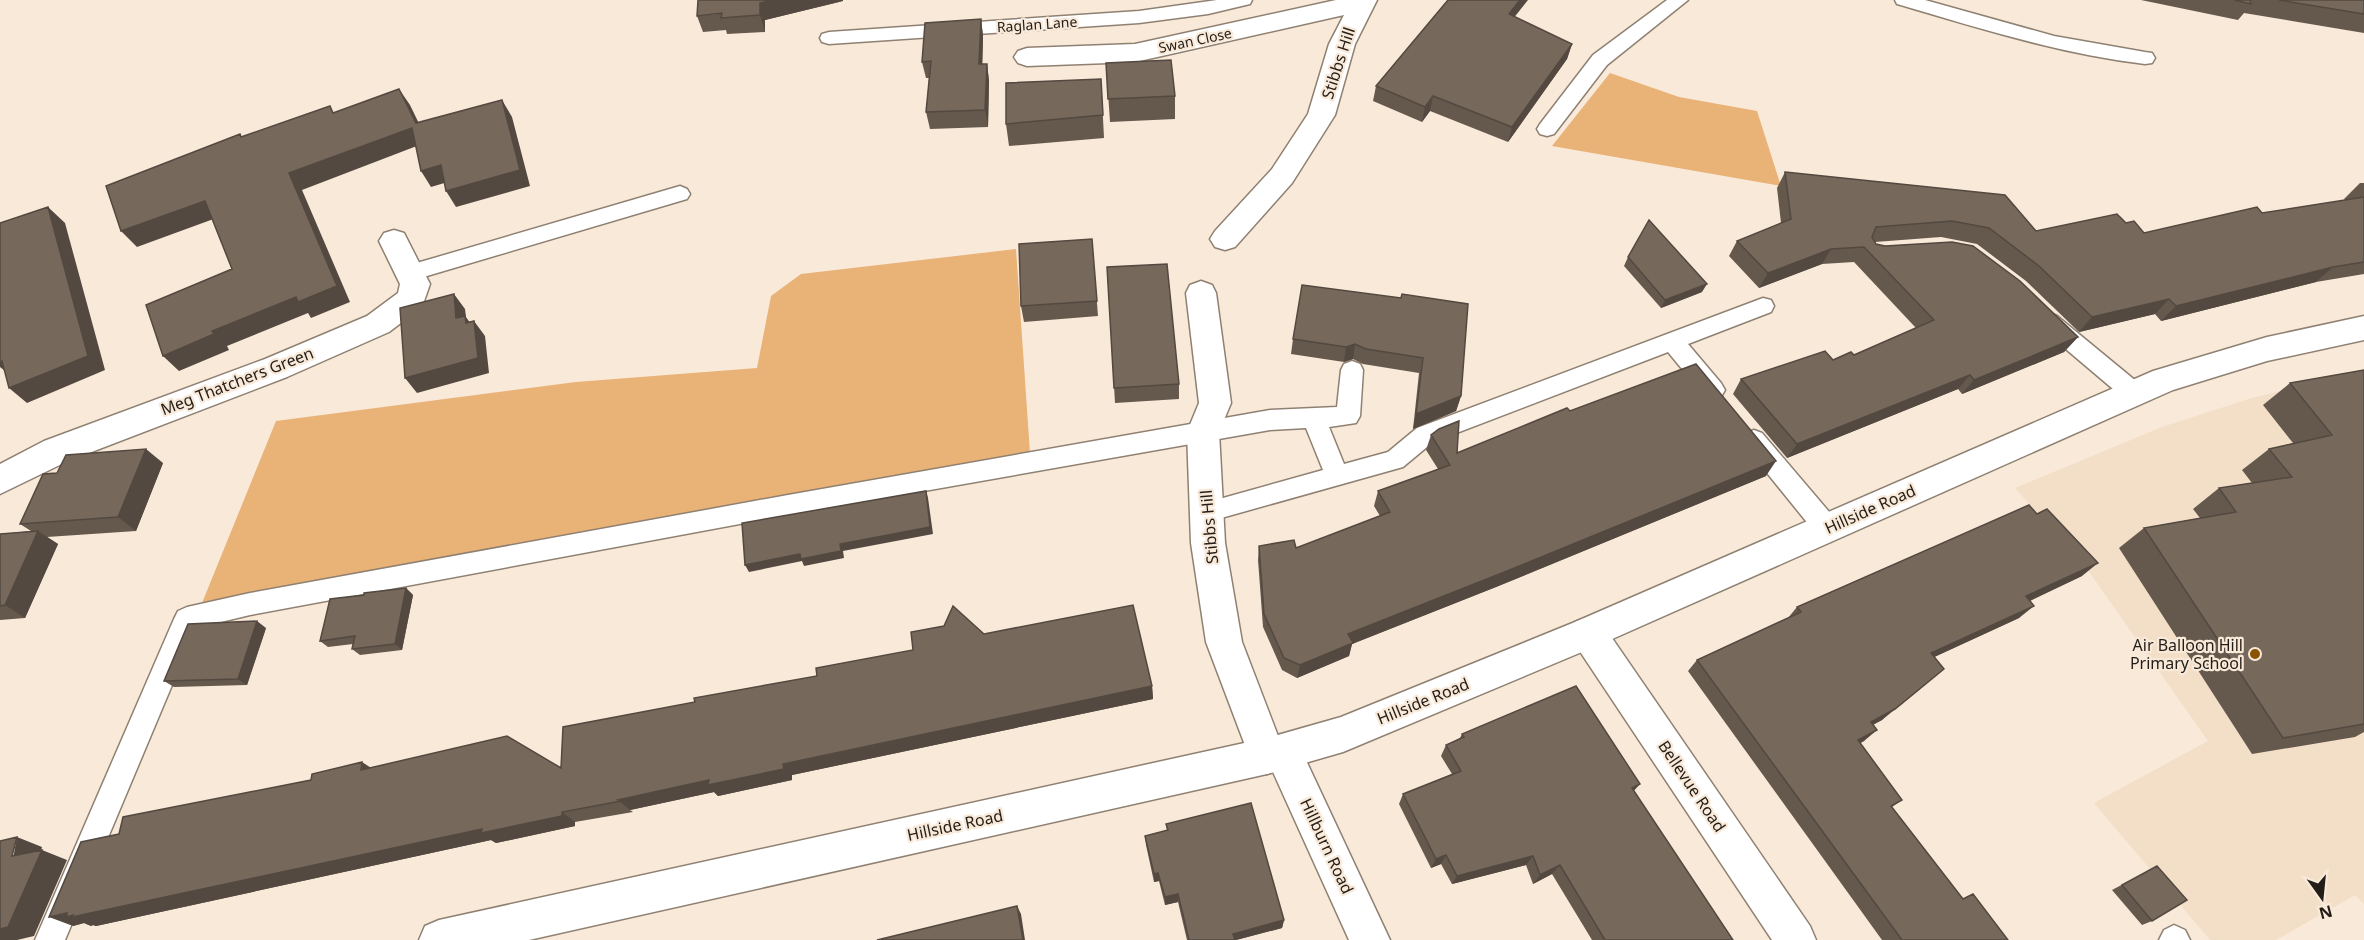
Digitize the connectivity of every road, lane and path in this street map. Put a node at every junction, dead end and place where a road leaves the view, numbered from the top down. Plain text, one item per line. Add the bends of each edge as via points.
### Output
1 (1243, 0) edge
2 (1679, 0) edge
3 (1904, 0) edge
4 (1362, 2) edge
5 (829, 38) dead end
6 (1027, 57) dead end
7 (2145, 58) dead end
8 (1547, 129) dead end
9 (680, 194) dead end
10 (1225, 239) dead end
11 (394, 241) dead end
12 (411, 273) junction
13 (1201, 293) dead end
14 (2033, 305) edge
15 (1763, 306) dead end
16 (2364, 328) edge
17 (1672, 341) junction
18 (1352, 370) dead end
19 (2134, 393) junction
20 (1313, 417) junction
21 (1203, 432) junction
22 (1332, 464) dead end
23 (0, 480) edge
24 (1207, 512) junction
25 (1827, 528) junction
26 (1588, 633) junction
27 (1275, 754) junction
28 (50, 940) edge
29 (439, 940) edge
30 (1370, 940) edge
31 (1796, 940) edge

1 - 5 lane, Raglan Lane via 1139,17
2 - 8 lane via 1600,60
3 - 7 lane via 2113,55
4 - 6 street, Swan Close via 1135,53
4 - 10 street, Stibbs Hill via 1341,44 1321,115 1282,176
9 - 12 lane
11 - 12 street
12 - 23 street, Meg Thatchers Green via 415,284 411,299 378,324 276,368 56,451
13 - 21 street, Stibbs Hill via 1215,403
14 - 19 lane via 2057,330
15 - 17 lane
16 - 19 street, Hillside Road via 2267,349
17 - 24 lane via 1425,435 1395,460
17 - 25 lane
18 - 20 lane via 1348,416
19 - 25 street, Hillside Road
20 - 21 lane
20 - 22 lane
21 - 24 street, Stibbs Hill
21 - 28 lane via 250,604 187,619
24 - 27 street, Stibbs Hill via 1208,543 1224,642
25 - 26 street, Hillside Road
26 - 27 street, Hillside Road via 1343,734
26 - 31 street, Bellevue Road
27 - 29 street, Hillside Road
27 - 30 street, Hillburn Road

